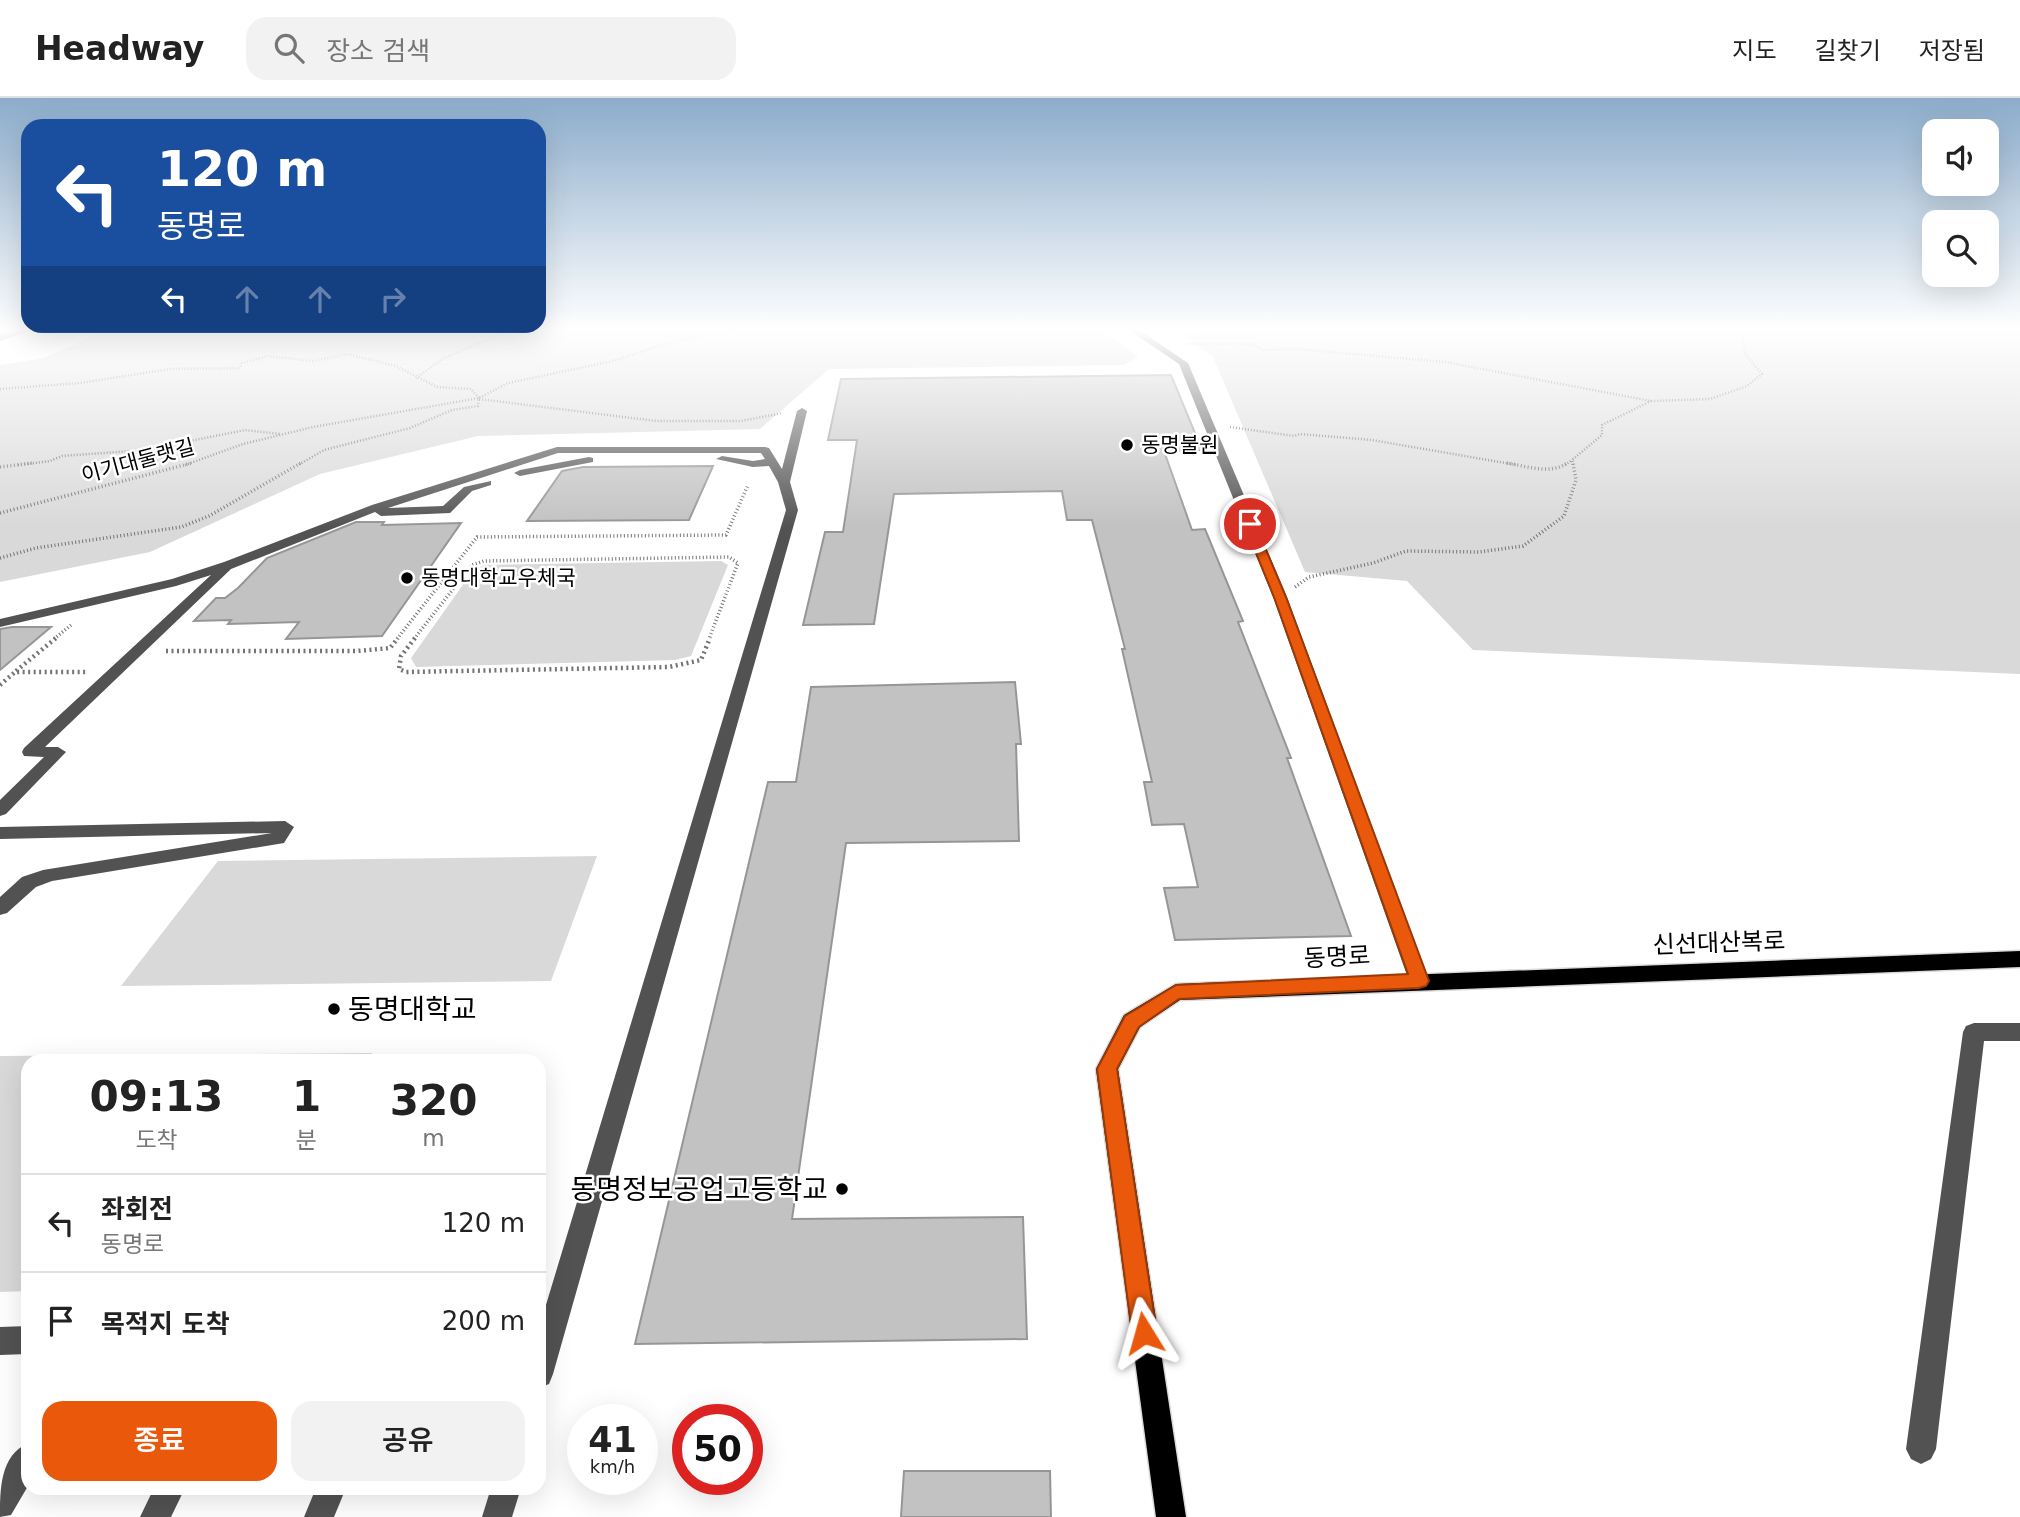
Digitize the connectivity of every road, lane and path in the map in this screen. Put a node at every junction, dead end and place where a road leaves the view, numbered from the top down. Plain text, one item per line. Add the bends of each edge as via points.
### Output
1 (476, 394) edge
2 (485, 394) edge
3 (1196, 394) edge
4 (1615, 394) edge
5 (1724, 394) edge
6 (479, 398) junction
7 (1651, 401) junction
8 (802, 411) joint
9 (1209, 426) junction
10 (282, 434) junction
11 (1572, 460) junction
12 (0, 467) edge
13 (784, 482) junction
14 (748, 485) dead end
15 (0, 513) edge
16 (0, 558) edge
17 (229, 565) junction
18 (1280, 597) junction
19 (0, 623) edge
20 (72, 624) dead end
21 (137, 651) junction
22 (702, 660) joint
23 (116, 671) junction
24 (15, 672) junction
25 (0, 685) edge
26 (0, 810) edge
27 (0, 833) edge
28 (0, 908) edge
29 (2020, 958) edge
30 (1419, 981) junction
31 (2020, 1032) edge
32 (547, 1322) edge
33 (21, 1340) edge
34 (0, 1341) edge
35 (1921, 1449) dead end
36 (21, 1470) edge
37 (166, 1495) edge
38 (328, 1495) edge
39 (504, 1495) edge
40 (0, 1504) edge
41 (155, 1517) edge
42 (319, 1517) edge
43 (497, 1517) edge
44 (1171, 1517) edge

1 - 6 path
2 - 6 path, 이기대둘랫길
3 - 9 street, 동명로
4 - 7 path
5 - 7 path
6 - 8 path via 656,421 741,421
6 - 10 path, 이기대둘랫길
6 - 16 path via 478,406 324,450 209,516 181,527 36,548
7 - 11 path via 1602,425 1602,435
8 - 13 street
9 - 11 path via 1372,440 1541,470 1560,468
9 - 18 street, 동명로
10 - 12 path via 237,429 145,450 62,456
10 - 15 path, 이기대둘랫길 via 188,465
11 - 18 path via 1576,480 1564,516 1523,546 1479,552 1406,551 1309,577
13 - 17 street via 765,450 557,450 363,513
13 - 32 street via 792,510
14 - 21 path via 726,535 477,537 390,648
17 - 19 street
17 - 21 street
18 - 30 street, 동명로
20 - 24 path
21 - 23 street
22 - 22 path via 738,563 735,559 492,559 472,565 401,656 399,669 669,667
23 - 24 path
23 - 26 street via 30,752 58,752
24 - 25 path
27 - 28 street via 285,827 278,839 50,875 29,882
29 - 30 main road, 신선대산복로
30 - 44 main road, 동명로 via 1176,992 1132,1021 1107,1069
31 - 35 street via 1974,1032
33 - 34 street
36 - 40 street
37 - 41 street
38 - 42 street
39 - 43 street

